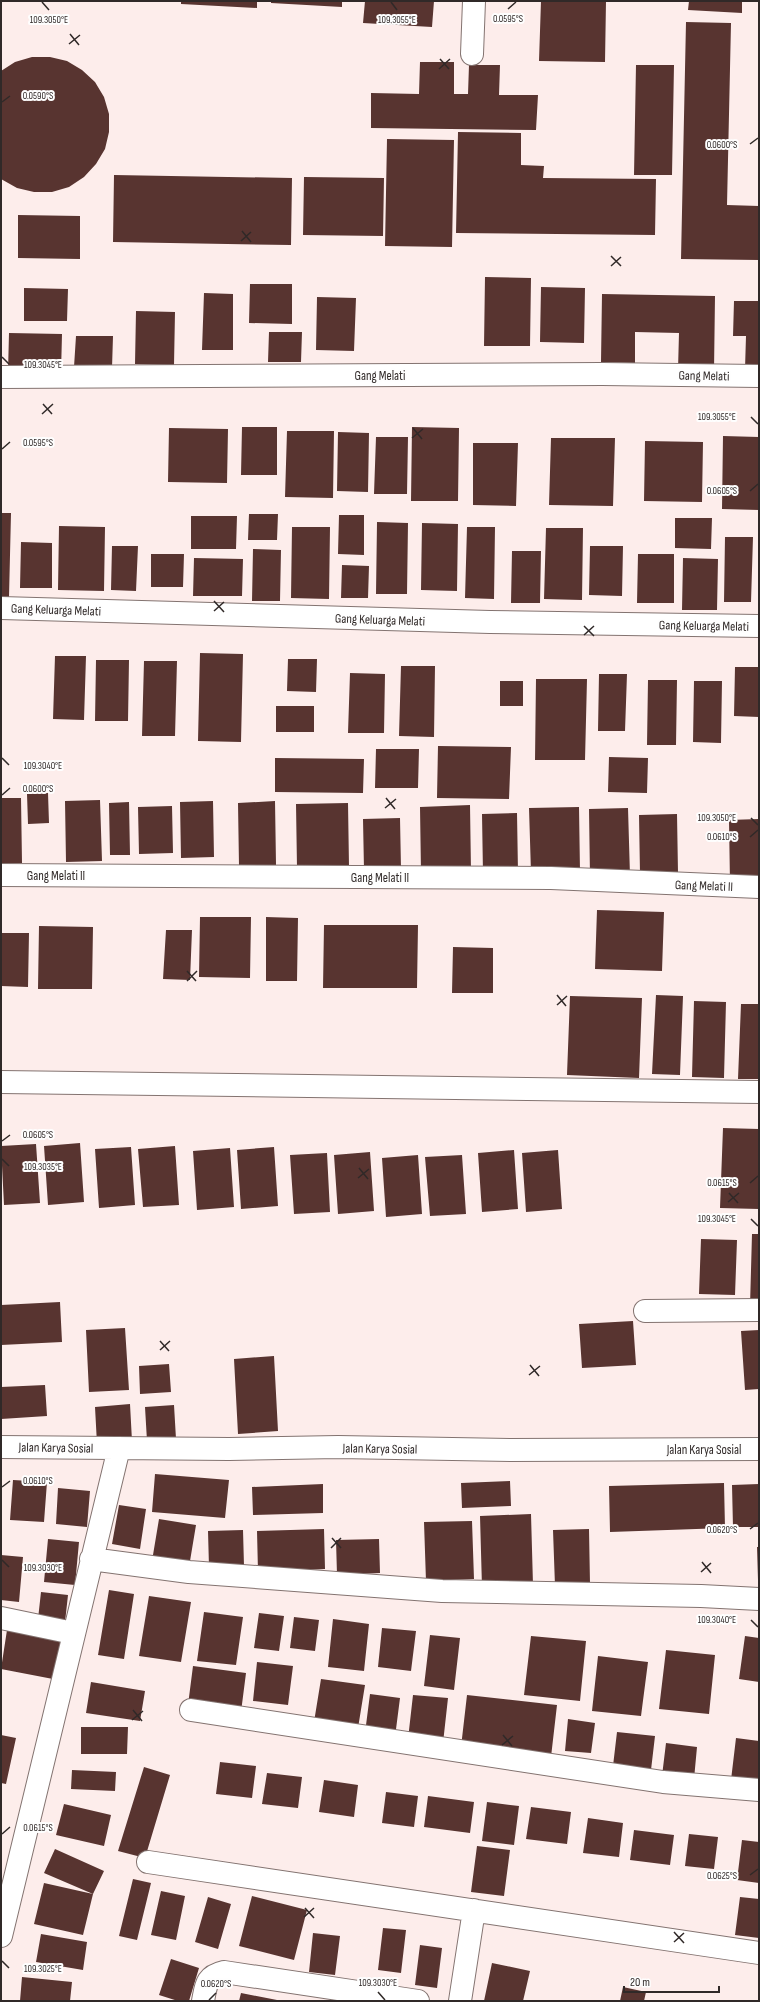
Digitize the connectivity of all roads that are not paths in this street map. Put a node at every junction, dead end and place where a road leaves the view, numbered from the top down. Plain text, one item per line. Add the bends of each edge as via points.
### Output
1 (474, 1) edge
2 (472, 54) dead end
3 (759, 376) edge
4 (1, 377) edge
5 (1, 608) edge
6 (759, 626) edge
7 (1, 875) edge
8 (759, 887) edge
9 (1, 1082) edge
10 (759, 1092) edge
11 (759, 1310) edge
12 (645, 1311) dead end
13 (1, 1447) edge
14 (119, 1448) junction
15 (759, 1449) edge
16 (91, 1559) junction
17 (759, 1599) edge
18 (1, 1618) edge
19 (74, 1633) junction
20 (191, 1710) dead end
21 (759, 1790) edge
22 (148, 1862) dead end
23 (474, 1910) junction
24 (1, 1936) edge
25 (759, 1953) edge
26 (203, 2001) edge
27 (418, 2001) edge
28 (460, 2001) edge

1 - 2 street
3 - 4 street, Gang Melati via 602,374
5 - 6 street, Gang Keluarga Melati via 498,622
7 - 8 street, Gang Melati II via 551,878
9 - 10 street
11 - 12 street
13 - 14 street, Jalan Karya Sosial
14 - 15 street, Jalan Karya Sosial
14 - 16 street
16 - 17 street via 189,1572 442,1591
16 - 19 street
18 - 19 street
19 - 24 street
20 - 21 street via 663,1782
22 - 23 street
23 - 25 street
23 - 28 street
26 - 27 street via 206,1983 214,1974 224,1972

